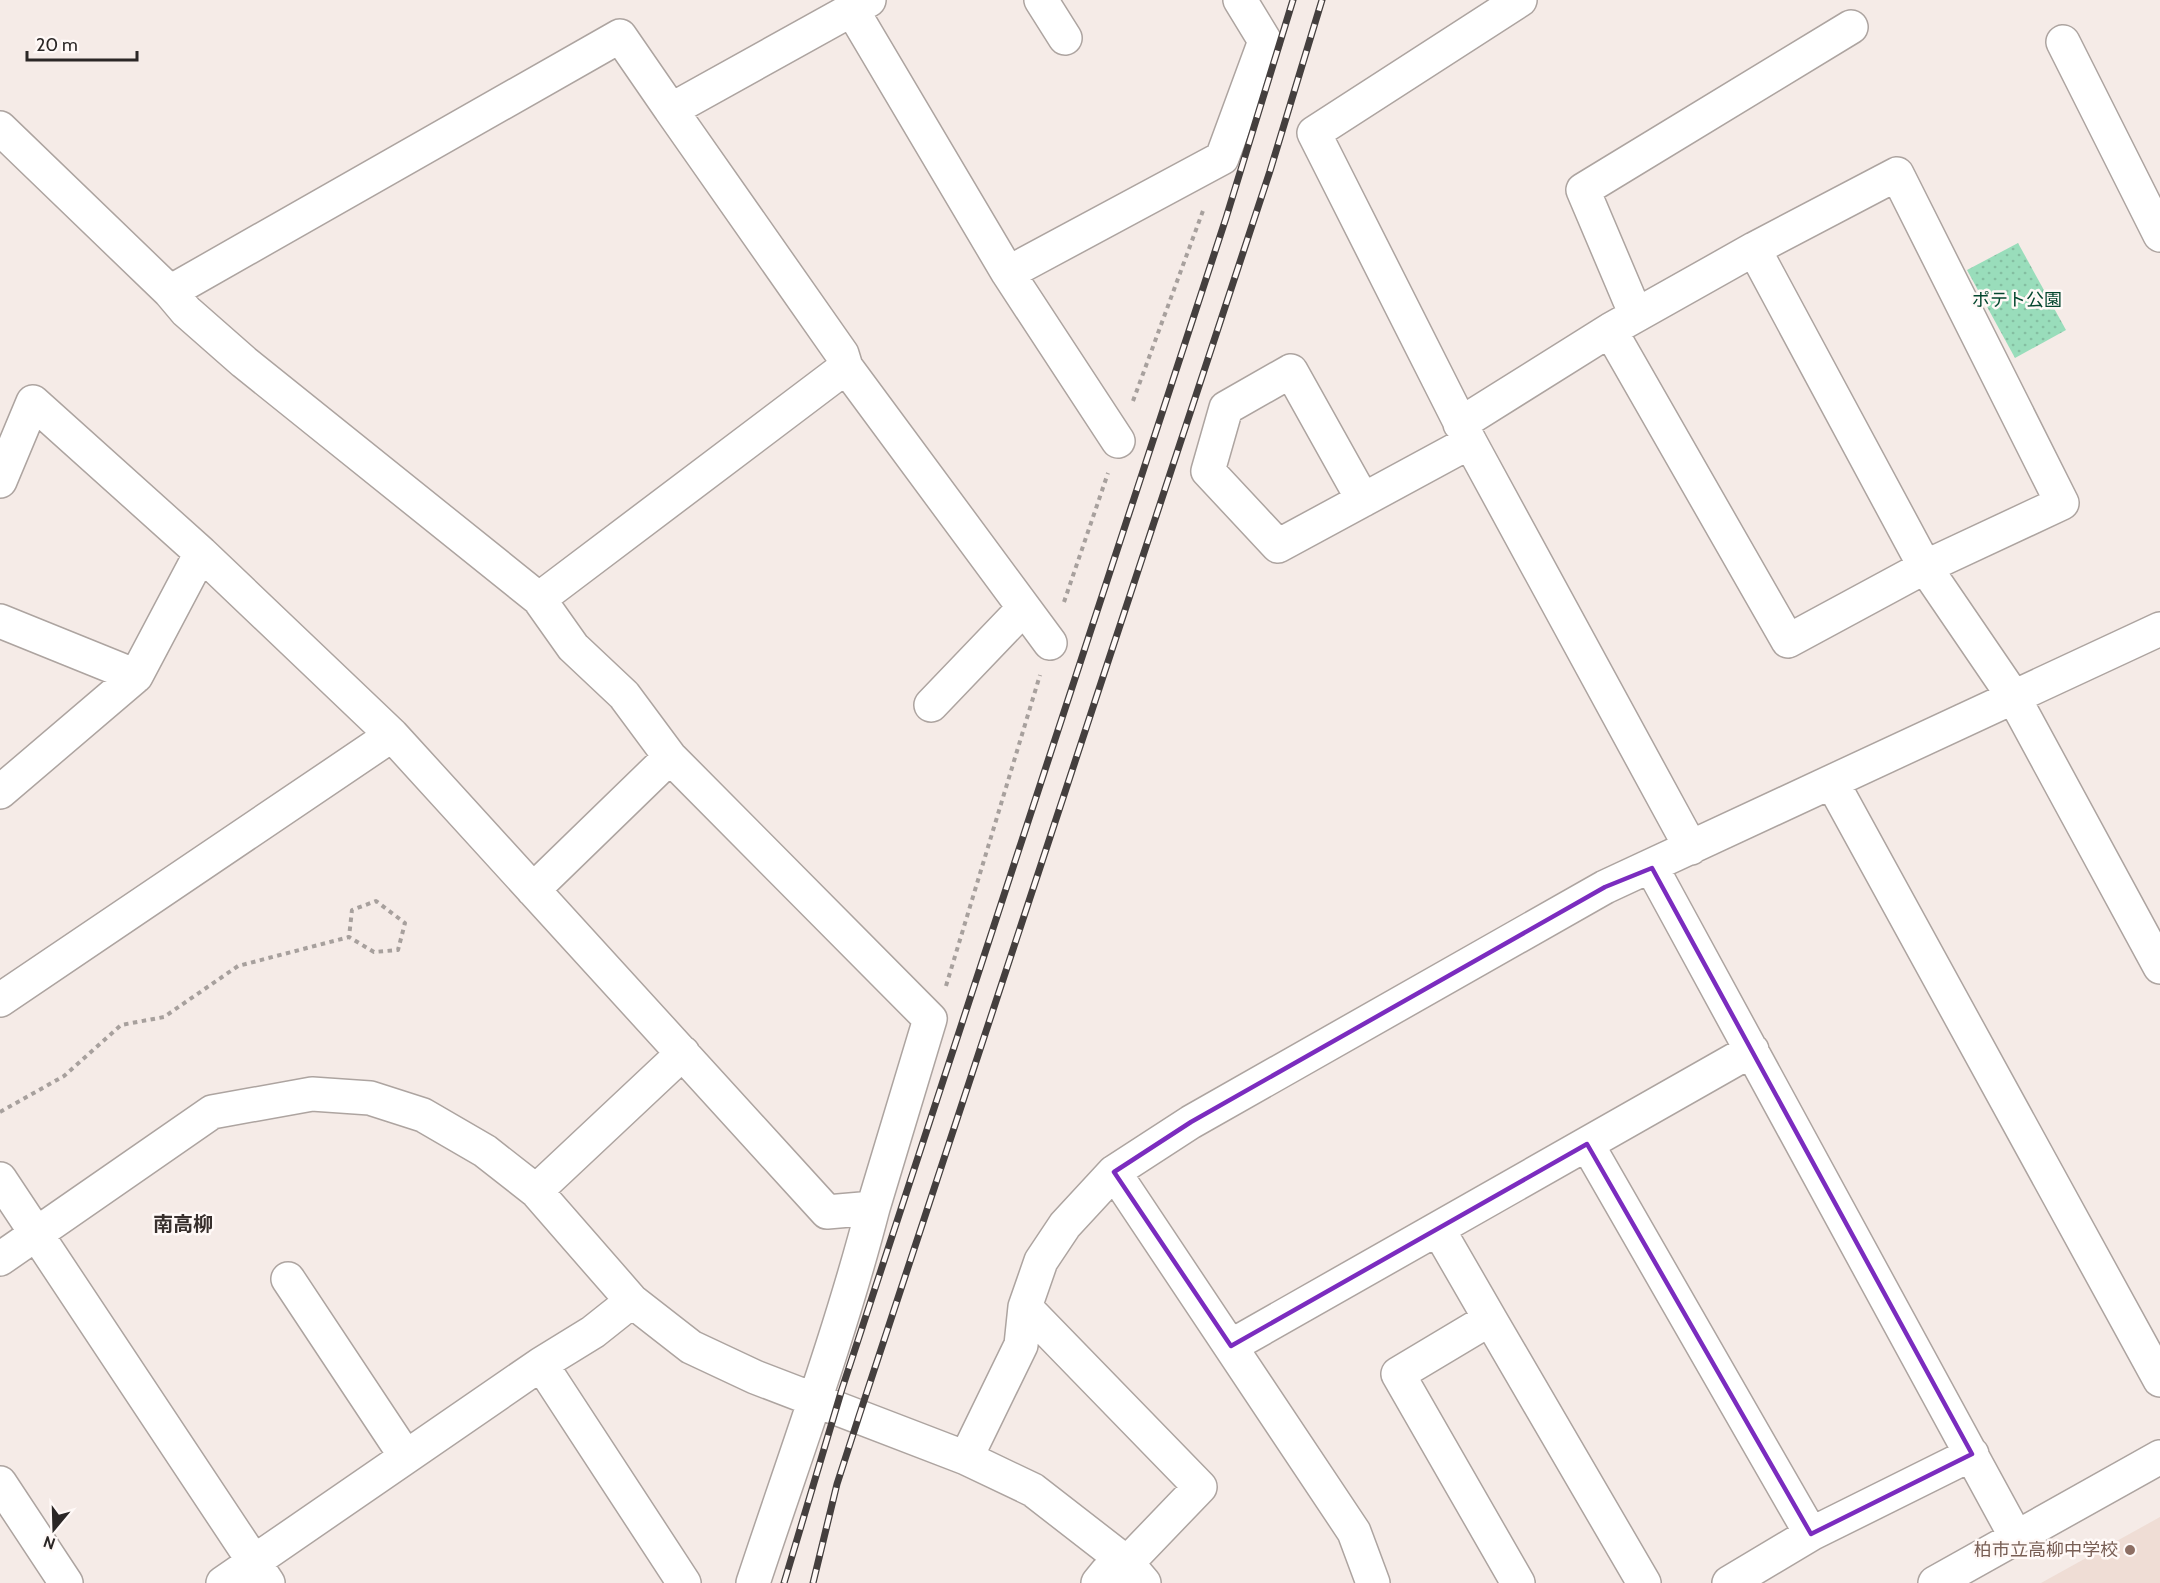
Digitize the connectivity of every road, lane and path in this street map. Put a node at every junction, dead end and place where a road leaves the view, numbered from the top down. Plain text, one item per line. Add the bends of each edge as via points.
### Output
1 (1041, 0) edge
2 (1240, 0) edge
3 (1520, 0) edge
4 (860, 4) edge
5 (1851, 27) dead end
6 (1065, 38) dead end
7 (2063, 42) dead end
8 (671, 110) junction
9 (0, 128) edge
10 (1222, 158) junction
11 (2160, 236) edge
12 (1754, 249) junction
13 (1008, 273) junction
14 (170, 292) junction
15 (1623, 322) junction
16 (846, 367) junction
17 (1465, 433) junction
18 (1118, 441) junction
19 (0, 481) edge
20 (1363, 500) junction
21 (201, 553) junction
22 (1925, 567) junction
23 (539, 599) junction
24 (1023, 609) junction
25 (0, 621) edge
26 (2160, 629) edge
27 (1050, 643) junction
28 (136, 676) junction
29 (2013, 696) junction
30 (931, 705) dead end
31 (392, 735) junction
32 (670, 757) junction
33 (1832, 782) junction
34 (0, 792) edge
35 (1691, 848) junction
36 (1652, 867) junction
37 (533, 890) junction
38 (349, 937) junction
39 (2160, 967) edge
40 (0, 1000) edge
41 (930, 1019) junction
42 (1752, 1050) junction
43 (683, 1053) junction
44 (0, 1112) edge
45 (1587, 1144) junction
46 (1114, 1172) junction
47 (0, 1179) edge
48 (536, 1191) junction
49 (873, 1208) junction
50 (1438, 1229) junction
51 (37, 1232) junction
52 (0, 1259) edge
53 (288, 1279) dead end
54 (632, 1301) junction
55 (1025, 1307) junction
56 (1490, 1319) junction
57 (1232, 1346) junction
58 (541, 1364) junction
59 (2160, 1380) edge
60 (814, 1399) junction
61 (1972, 1454) junction
62 (2160, 1456) edge
63 (406, 1457) junction
64 (966, 1458) junction
65 (0, 1482) edge
66 (1811, 1534) junction
67 (2016, 1537) junction
68 (261, 1572) edge
69 (1135, 1573) edge
70 (66, 1583) edge
71 (222, 1583) edge
72 (684, 1583) edge
73 (753, 1583) edge
74 (1098, 1583) edge
75 (1373, 1583) edge
76 (1518, 1583) edge
77 (1644, 1583) edge
78 (1729, 1583) edge
79 (1935, 1583) edge

1 - 6 street
2 - 10 street via 1265,41
3 - 17 street via 1314,133
4 - 8 street
4 - 13 street
5 - 15 street via 1583,190
7 - 11 street
8 - 14 street via 620,36
8 - 16 street via 842,354
9 - 14 street
10 - 13 street
10 - 18 path
12 - 15 street
12 - 22 street
12 - 22 street via 1897,174 2061,503
13 - 18 street
14 - 23 street via 244,362
15 - 17 street
15 - 22 street via 1788,641
16 - 23 street
16 - 24 street
17 - 20 street
17 - 35 street
18 - 27 path
19 - 21 street via 33,402
20 - 20 street via 1278,546 1208,471 1226,408 1291,371
21 - 28 street
21 - 31 street
22 - 29 street
23 - 32 street via 573,648 624,695
24 - 27 street
24 - 30 street
25 - 28 street
26 - 29 street
27 - 41 path via 941,1004
28 - 34 street
29 - 33 street
29 - 39 street
31 - 37 street
31 - 40 street
32 - 37 street
32 - 41 street
33 - 35 street
33 - 59 street
35 - 36 street
36 - 42 street
36 - 46 street via 1605,887 1191,1122
37 - 43 street
38 - 38 path via 374,952 398,950 405,923 376,901 352,910
38 - 44 path via 238,966 164,1017 121,1025 64,1076
41 - 49 street
42 - 45 street
42 - 61 street
43 - 48 street
43 - 49 street via 827,1212
45 - 50 street
45 - 66 street
46 - 55 street via 1059,1234 1041,1261
46 - 57 street
47 - 51 street
48 - 51 street via 485,1150 423,1115 370,1098 312,1094 212,1112
48 - 54 street
49 - 60 street
50 - 56 street
50 - 57 street
51 - 52 street
51 - 68 street
53 - 63 street
54 - 58 street via 593,1332
54 - 60 street via 691,1347
55 - 64 street via 1021,1345
55 - 69 street via 1200,1487
56 - 76 street via 1398,1374
56 - 77 street
57 - 75 street via 1354,1532
58 - 63 street
58 - 72 street
60 - 64 street
60 - 73 street
61 - 66 street
61 - 67 street
62 - 67 street
63 - 68 street
64 - 69 street via 1033,1490
65 - 70 street
66 - 78 street
67 - 79 street
68 - 71 street
69 - 74 street via 1107,1572

